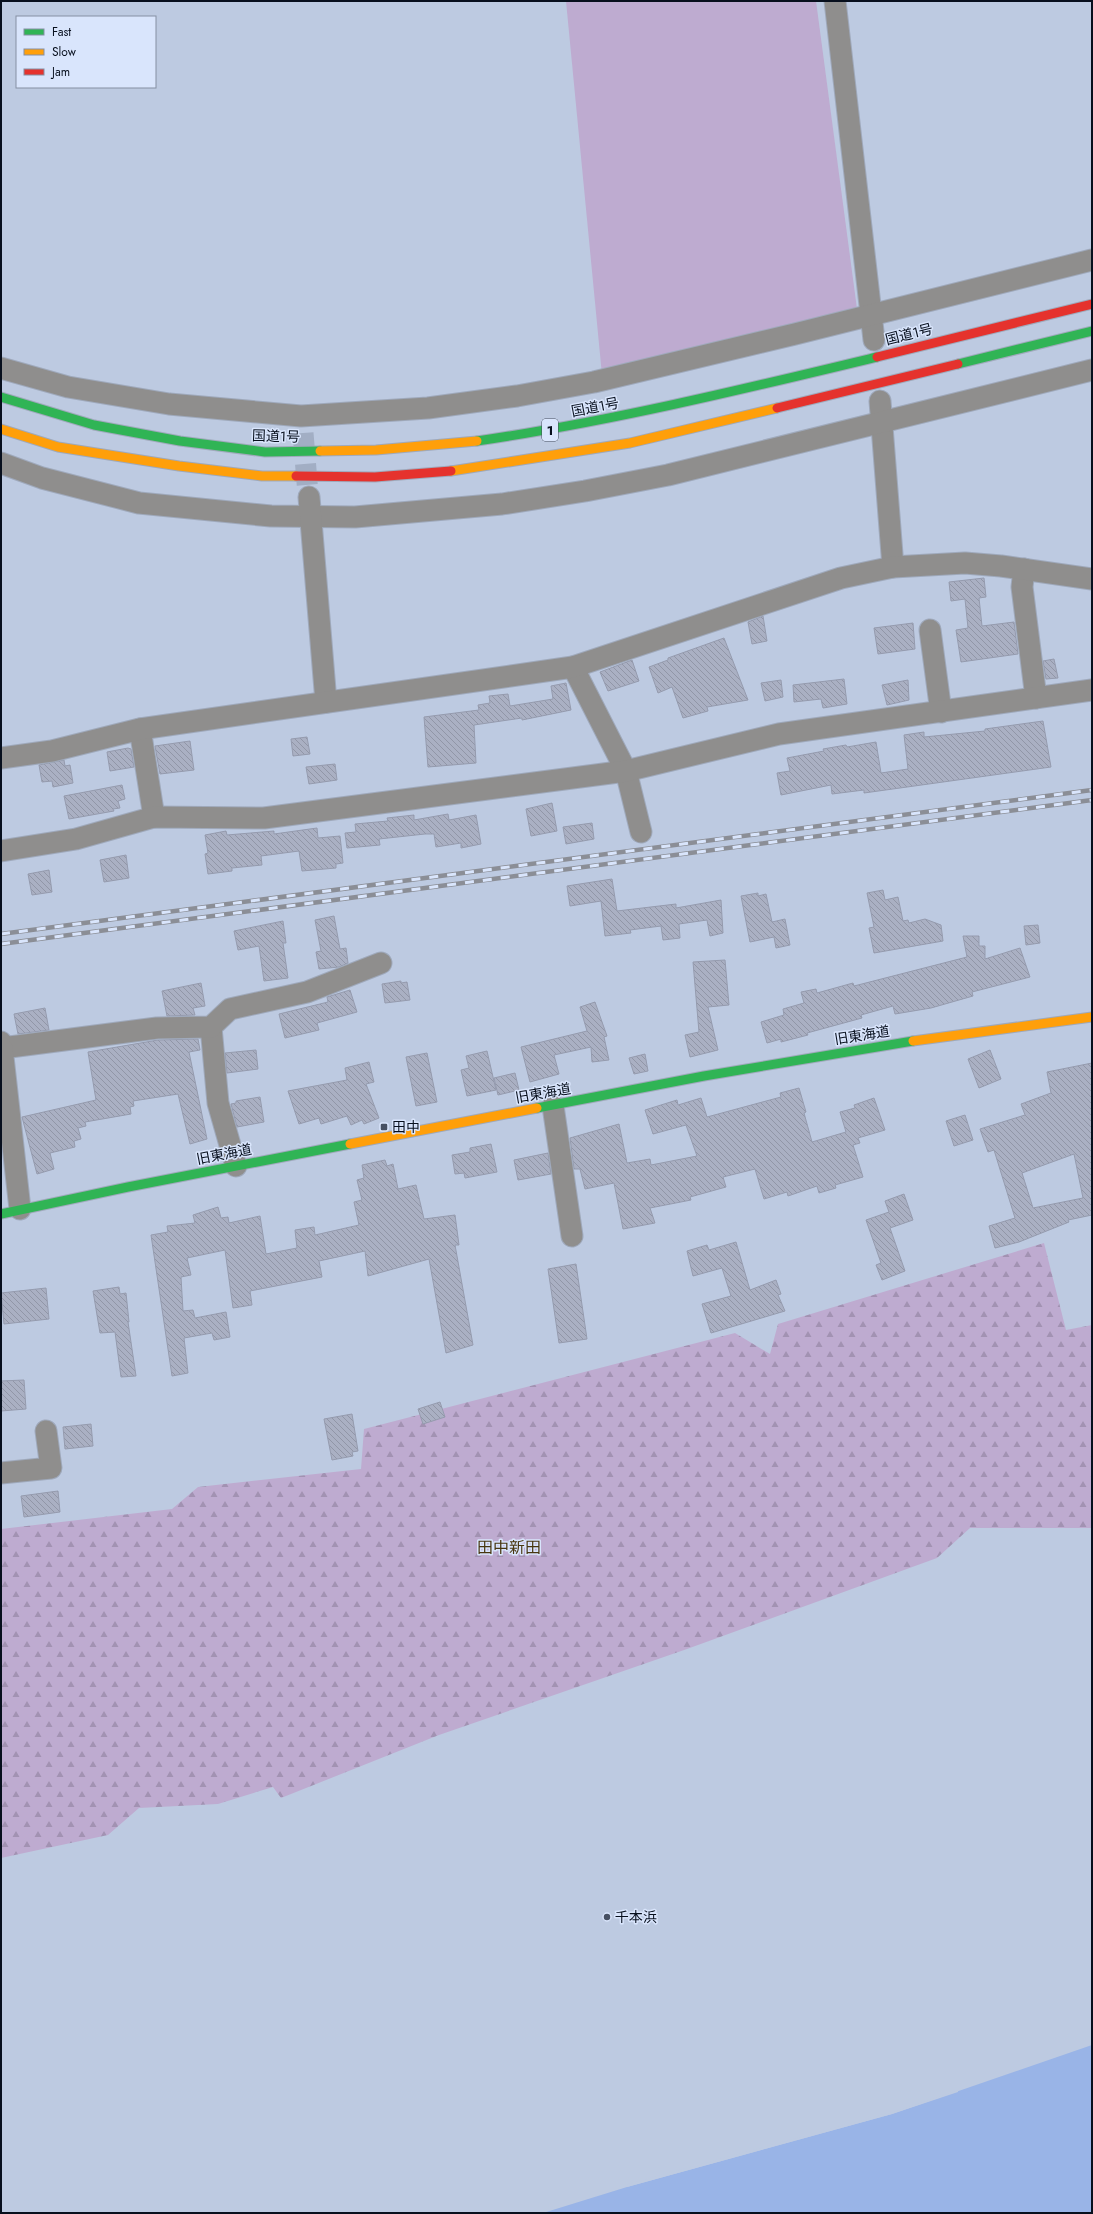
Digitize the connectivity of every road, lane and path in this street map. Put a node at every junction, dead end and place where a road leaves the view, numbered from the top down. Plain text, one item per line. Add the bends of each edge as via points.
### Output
1 (835, 1) edge
2 (1092, 260) edge
3 (1092, 304) edge
4 (870, 316) junction
5 (1092, 331) edge
6 (874, 340) dead end
7 (1, 368) edge
8 (1092, 370) edge
9 (1, 397) edge
10 (880, 401) dead end
11 (880, 421) junction
12 (1, 429) edge
13 (1, 464) edge
14 (309, 507) junction
15 (893, 567) junction
16 (1024, 569) junction
17 (1092, 579) edge
18 (930, 630) dead end
19 (573, 667) junction
20 (1092, 690) edge
21 (1036, 698) junction
22 (326, 702) junction
23 (941, 712) junction
24 (140, 729) junction
25 (1, 758) edge
26 (626, 771) junction
27 (154, 817) junction
28 (641, 832) dead end
29 (1, 851) edge
30 (381, 963) dead end
31 (1092, 1017) edge
32 (211, 1027) junction
33 (2, 1045) edge
34 (553, 1106) junction
35 (236, 1166) junction
36 (11, 1212) edge
37 (572, 1236) dead end
38 (46, 1431) dead end
39 (1, 1473) edge

1 - 4 street
2 - 4 street
3 - 9 main road, 国道1号 / 1 via 704,399 534,433 453,445 376,450 265,452 180,441 94,425
4 - 6 street
4 - 7 street via 594,382 517,396 302,424 68,387
5 - 12 main road, 1 via 767,412 630,443 456,471 375,477 262,476 58,447
8 - 11 street
10 - 11 street
11 - 14 street via 668,475 502,504 355,517
11 - 15 street
13 - 14 street via 42,478 139,503 271,516
14 - 22 street
15 - 16 street via 965,564
15 - 19 street via 840,578
16 - 17 street
16 - 21 street via 1022,587
18 - 23 street
19 - 22 street
19 - 26 street
20 - 21 street
21 - 23 street
22 - 24 street
23 - 26 street via 779,734
24 - 25 street via 52,752
24 - 27 street
26 - 27 street via 264,818
26 - 28 street
27 - 29 street via 76,840
30 - 32 street via 307,992 230,1009
31 - 34 main road, 旧東海道 via 842,1052
32 - 33 street via 157,1028
32 - 35 street via 218,1103
33 - 36 street
34 - 35 main road, 旧東海道 via 462,1121
34 - 37 street
35 - 36 main road, 旧東海道
38 - 39 street via 51,1468

